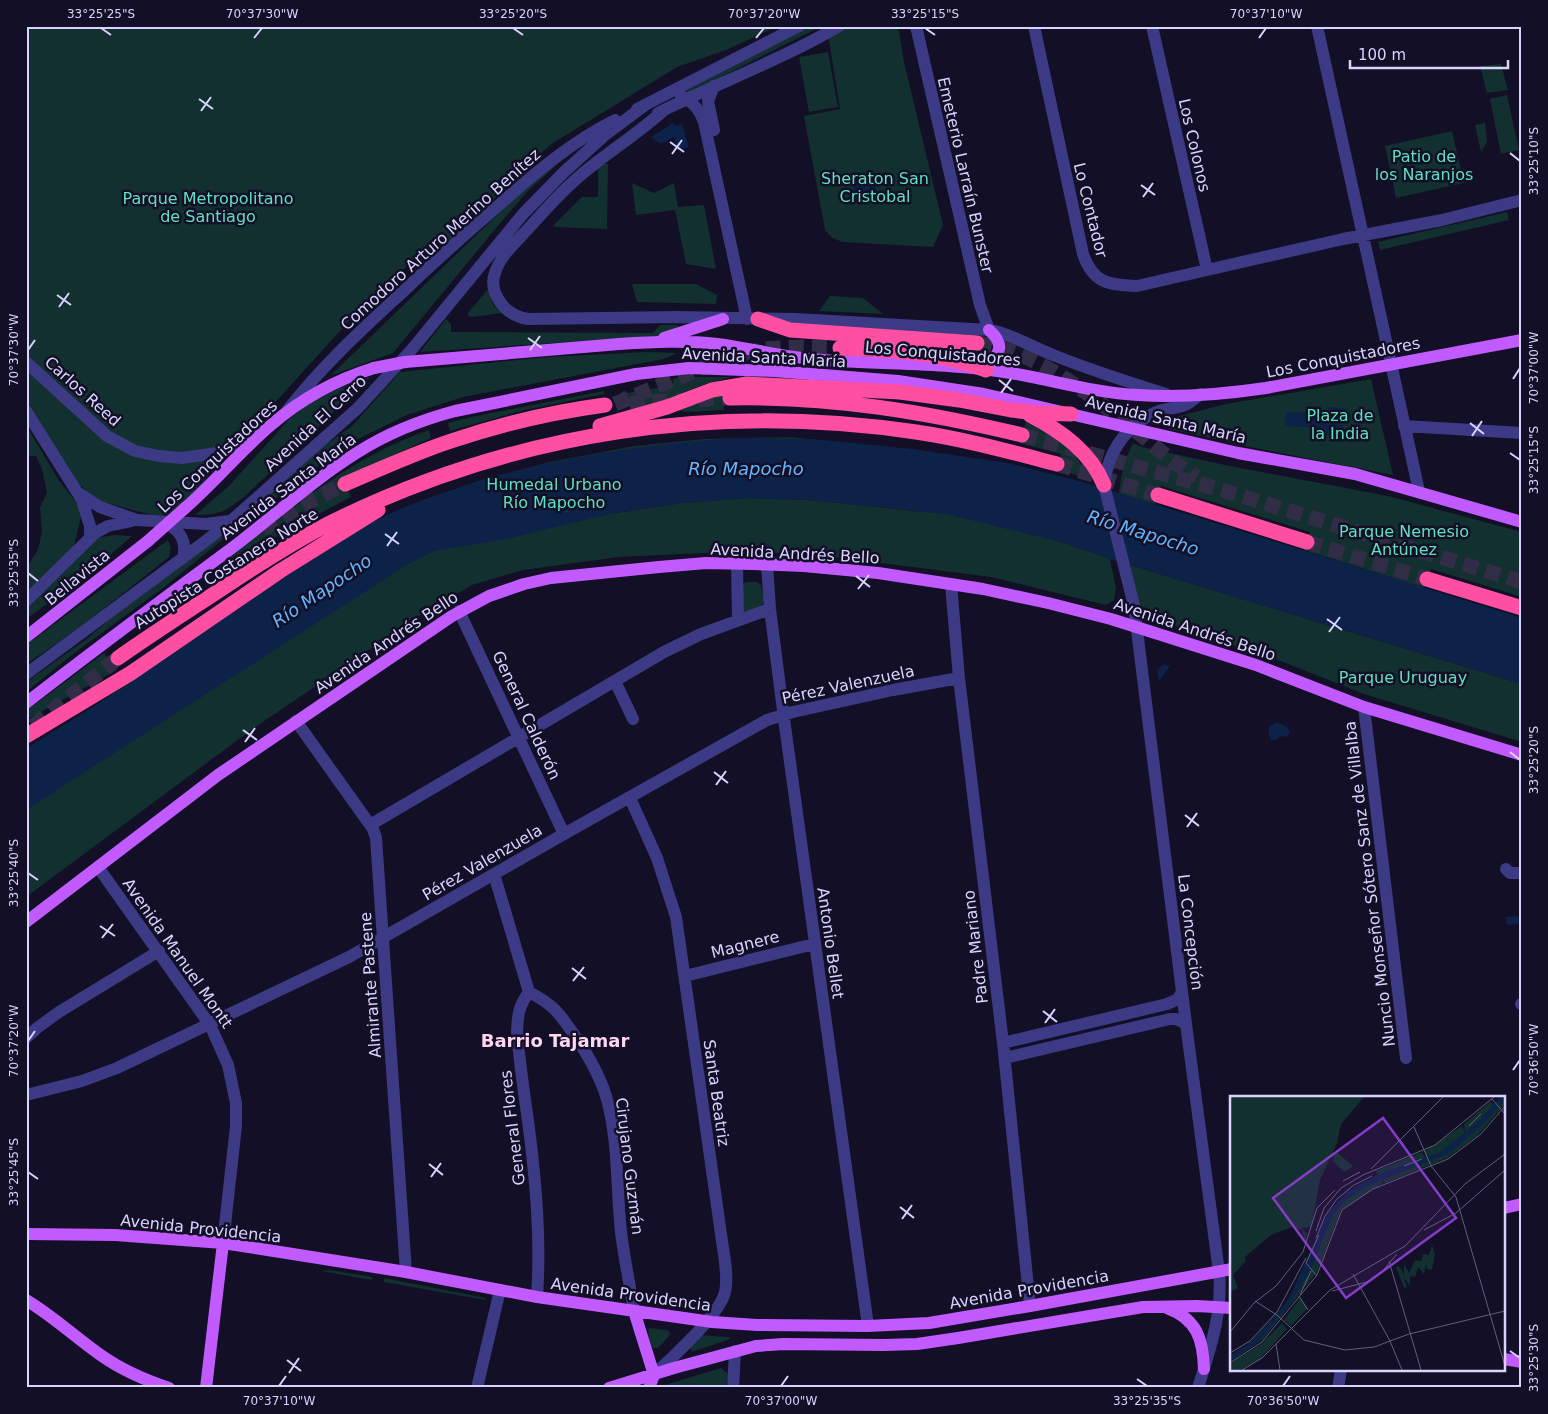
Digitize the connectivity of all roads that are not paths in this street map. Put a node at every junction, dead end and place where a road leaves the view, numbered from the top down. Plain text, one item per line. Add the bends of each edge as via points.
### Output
1 (799, 26) edge
2 (839, 26) edge
3 (916, 26) edge
4 (1034, 26) edge
5 (1152, 26) edge
6 (1317, 26) edge
7 (714, 86) junction
8 (669, 92) junction
9 (686, 98) junction
10 (644, 106) junction
11 (664, 110) junction
12 (586, 153) junction
13 (1522, 200) edge
14 (1362, 236) junction
15 (1208, 270) junction
16 (495, 273) joint
17 (738, 276) junction
18 (723, 319) junction
19 (752, 319) junction
20 (989, 330) junction
21 (1522, 340) edge
22 (651, 342) junction
23 (976, 343) tunnel mouth
24 (840, 348) tunnel mouth
25 (26, 362) edge
26 (1391, 365) junction
27 (986, 370) junction
28 (1201, 394) junction
29 (1168, 395) junction
30 (730, 398) tunnel mouth
31 (605, 405) tunnel mouth
32 (26, 411) edge
33 (1022, 411) junction
34 (1071, 414) junction
35 (282, 416) junction
36 (1404, 426) junction
37 (1131, 428) junction
38 (262, 433) junction
39 (1522, 433) edge
40 (1022, 436) tunnel mouth
41 (542, 447) junction
42 (1057, 464) tunnel mouth
43 (424, 482) junction
44 (344, 484) tunnel mouth
45 (1104, 486) junction
46 (1419, 491) junction
47 (77, 492) junction
48 (1158, 495) tunnel mouth
49 (136, 520) junction
50 (232, 520) junction
51 (164, 522) junction
52 (1522, 522) edge
53 (90, 538) junction
54 (148, 541) joint
55 (1307, 542) tunnel mouth
56 (183, 558) junction
57 (737, 564) junction
58 (768, 564) junction
59 (1427, 579) tunnel mouth
60 (951, 584) junction
61 (26, 601) edge
62 (1522, 608) edge
63 (770, 609) junction
64 (460, 611) junction
65 (738, 620) junction
66 (1137, 626) junction
67 (26, 637) edge
68 (118, 658) tunnel mouth
69 (26, 674) edge
70 (959, 678) junction
71 (615, 681) junction
72 (26, 703) edge
73 (80, 704) junction
74 (1364, 707) junction
75 (784, 714) junction
76 (633, 719) dead end
77 (296, 721) junction
78 (26, 725) edge
79 (26, 736) edge
80 (519, 737) junction
81 (1522, 755) edge
82 (630, 798) junction
83 (370, 825) junction
84 (564, 834) junction
85 (98, 867) junction
86 (1506, 869) dead end
87 (1522, 873) edge
88 (494, 874) junction
89 (26, 922) edge
90 (383, 937) junction
91 (814, 944) junction
92 (159, 951) junction
93 (685, 976) junction
94 (529, 992) junction
95 (1182, 992) junction
96 (1151, 1008) junction
97 (1154, 1023) junction
98 (1186, 1024) junction
99 (210, 1025) junction
100 (26, 1038) edge
101 (1003, 1043) junction
102 (1005, 1058) junction
103 (1406, 1058) dead end
104 (26, 1095) edge
105 (1522, 1204) edge
106 (1506, 1208) edge
107 (26, 1234) edge
108 (223, 1243) junction
109 (1230, 1269) edge
110 (406, 1272) junction
111 (1219, 1272) junction
112 (500, 1290) junction
113 (537, 1297) junction
114 (26, 1300) edge
115 (1030, 1306) junction
116 (1157, 1306) junction
117 (1226, 1308) edge
118 (634, 1311) junction
119 (706, 1321) junction
120 (868, 1326) junction
121 (735, 1351) junction
122 (1506, 1360) edge
123 (1522, 1362) edge
124 (1204, 1368) junction
125 (1340, 1372) edge
126 (654, 1375) junction
127 (169, 1388) edge
128 (206, 1388) edge
129 (478, 1388) edge
130 (609, 1388) edge
131 (649, 1388) edge
132 (733, 1388) edge
133 (1198, 1388) edge
134 (1338, 1388) edge

1 - 8 street, Comodoro Arturo Merino Benítez
2 - 7 street, Avenida El Cerro via 788,54
3 - 20 street, Emeterio Larraín Bunster via 980,305
4 - 15 street, Lo Contador via 1087,267 1106,282 1137,286
5 - 15 street, Los Colonos
6 - 14 street
7 - 9 street, Avenida El Cerro
7 - 17 street via 708,101 709,109 741,258
8 - 9 street
8 - 10 street, Comodoro Arturo Merino Benítez
9 - 11 street, Avenida El Cerro
9 - 17 street via 697,108 704,122
10 - 12 street, Avenida El Cerro
10 - 35 street, Comodoro Arturo Merino Benítez via 577,142 535,173 322,368
11 - 12 street, Avenida El Cerro
11 - 16 street, Avenida El Cerro via 565,190 508,251
12 - 50 street, Avenida El Cerro via 522,214 425,333 364,401
13 - 14 street, Lo Contador
14 - 15 street, Lo Contador
14 - 26 street
16 - 18 street, Los Conquistadores via 494,287 501,303 515,316 528,319
17 - 19 street
18 - 19 street, Los Conquistadores
18 - 22 main road
19 - 20 street, Los Conquistadores
19 - 23 highway via 790,330
20 - 27 main road via 1000,347
20 - 29 street, Los Conquistadores via 1101,374
21 - 26 main road, Los Conquistadores
22 - 27 main road, Los Conquistadores via 714,344 811,359
22 - 35 main road, Los Conquistadores, bridge via 405,362 374,368 320,390
24 - 27 highway via 921,353 954,359
25 - 38 street, Carlos Reed via 107,436 135,451 182,458 226,450
26 - 28 main road, Los Conquistadores via 1266,388
26 - 36 street
27 - 29 main road, Los Conquistadores via 1121,393
28 - 29 main road, Los Conquistadores
28 - 37 street via 1186,405 1162,410
30 - 40 highway via 787,398 878,406
31 - 44 highway via 550,414 461,438
32 - 47 street
33 - 34 highway
33 - 41 highway via 900,392 736,385 596,427
33 - 45 highway via 1085,453 1100,473
34 - 37 main road, Avenida Santa María
34 - 72 main road, Avenida Santa María via 944,387 715,368 656,371 443,414 384,438 331,470
35 - 38 main road, Los Conquistadores
36 - 39 street
36 - 46 street
37 - 45 street via 1112,454
37 - 46 main road, Avenida Santa María via 1257,457 1348,472
38 - 54 main road, Los Conquistadores, bridge
41 - 42 highway, Autopista Costanera Norte via 640,428 711,421 770,420 838,423 918,432
41 - 43 highway, Autopista Costanera Norte via 486,461
43 - 68 highway, Autopista Costanera Norte via 310,534
43 - 73 highway via 308,552
45 - 66 street, La Concepción
46 - 52 main road, Avenida Santa María
47 - 49 street via 100,507
47 - 53 street via 89,518
48 - 55 highway
49 - 51 street
49 - 53 street, Bellavista via 108,526
50 - 51 street via 206,524
50 - 56 street, Avenida El Cerro
51 - 56 street via 182,536
53 - 61 street, Bellavista
54 - 67 main road, Bellavista
56 - 69 street, Avenida El Cerro
57 - 58 main road, Avenida Andrés Bello
57 - 64 main road, Avenida Andrés Bello via 686,565 551,578 504,590
57 - 65 street
58 - 60 main road, Avenida Andrés Bello via 850,570
58 - 63 street, Antonio Bellet
59 - 62 highway
60 - 66 main road, Avenida Andrés Bello via 1048,603
60 - 70 street, Padre Mariano
63 - 65 street
63 - 75 street, Antonio Bellet
64 - 77 main road, Avenida Andrés Bello
64 - 80 street, General Calderón
65 - 71 street via 680,643
66 - 74 main road, Avenida Andrés Bello via 1266,668
66 - 95 street, La Concepción
70 - 75 street, Pérez Valenzuela
70 - 101 street, Padre Mariano
71 - 76 street
71 - 80 street
73 - 78 highway
73 - 79 highway
74 - 81 main road, Avenida Andrés Bello
74 - 103 street, Nuncio Monseñor Sótero Sanz de Villalba
75 - 82 street, Pérez Valenzuela via 767,720
75 - 91 street, Antonio Bellet
77 - 83 street, Almirante Pastene
77 - 85 main road, Avenida Andrés Bello via 218,775
80 - 83 street
80 - 84 street, General Calderón
82 - 84 street, Pérez Valenzuela
82 - 93 street, Santa Beatriz via 674,905
83 - 90 street, Almirante Pastene via 376,838
84 - 88 street, Pérez Valenzuela
85 - 89 main road, Avenida Andrés Bello
85 - 92 street, Avenida Manuel Montt
86 - 87 street via 1510,874
88 - 90 street, Pérez Valenzuela
88 - 94 street
90 - 99 street, Pérez Valenzuela via 328,968
90 - 110 street, Almirante Pastene
91 - 93 street, Magnere
91 - 120 street, Antonio Bellet
92 - 99 street, Avenida Manuel Montt
92 - 100 street via 59,1012
93 - 119 street, Santa Beatriz via 726,1288 724,1298
94 - 113 street, General Flores via 520,1004 517,1030 539,1229
94 - 118 street, Cirujano Guzmán via 547,1001 566,1022 589,1056 606,1097 621,1232
95 - 96 street via 1173,1002
95 - 98 street, La Concepción
96 - 97 street via 1160,1014
96 - 101 street
97 - 98 street via 1176,1019
97 - 102 street
98 - 111 street, La Concepción
99 - 104 street, Pérez Valenzuela via 96,1077
99 - 108 street, Avenida Manuel Montt via 228,1065 236,1103 234,1156
101 - 102 street, Padre Mariano
102 - 115 street, Padre Mariano
105 - 106 main road
107 - 108 main road, Avenida Providencia via 97,1234
108 - 110 main road, Avenida Providencia
108 - 128 main road, Avenida Manuel Montt
109 - 111 main road, Avenida Providencia
110 - 112 main road, Avenida Providencia
111 - 115 main road, Avenida Providencia
111 - 117 street, La Concepción
112 - 113 main road, Avenida Providencia
112 - 129 street
113 - 118 main road, Avenida Providencia
114 - 127 main road via 118,1366
115 - 120 main road, Avenida Providencia via 929,1323
116 - 117 main road
116 - 121 main road via 917,1344 772,1344
116 - 124 main road via 1177,1312 1193,1325 1203,1346
117 - 124 street, La Concepción
118 - 119 main road, Avenida Providencia
118 - 126 main road
119 - 120 main road, Avenida Providencia
119 - 126 street, Santa Beatriz
121 - 126 main road
121 - 132 street
122 - 123 main road
124 - 133 street, La Concepción
125 - 134 street
126 - 130 main road
126 - 131 main road

